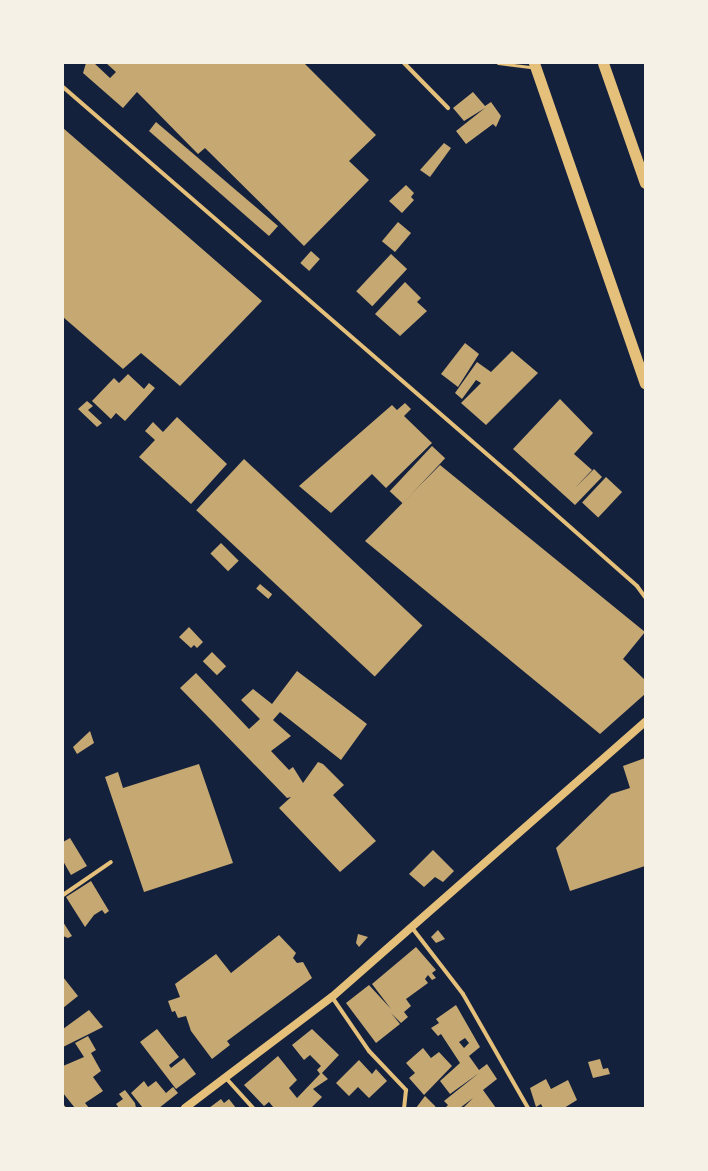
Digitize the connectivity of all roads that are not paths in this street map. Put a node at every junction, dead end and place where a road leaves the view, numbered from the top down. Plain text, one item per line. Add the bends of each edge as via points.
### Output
1 (404, 63) edge
2 (498, 63) edge
3 (603, 63) edge
4 (535, 65) edge
5 (63, 87) edge
6 (448, 108) dead end
7 (645, 183) edge
8 (645, 383) edge
9 (645, 597) edge
10 (645, 722) edge
11 (111, 862) dead end
12 (63, 895) edge
13 (413, 928) junction
14 (332, 997) junction
15 (225, 1077) junction
16 (185, 1108) edge
17 (253, 1108) edge
18 (404, 1108) edge
19 (528, 1108) edge

1 - 6 street
2 - 4 lane
3 - 7 highway
4 - 8 highway
5 - 9 street via 510,474 637,586
10 - 13 main road
11 - 12 street
13 - 14 main road
13 - 19 street via 463,994
14 - 15 main road
14 - 18 street via 369,1051 406,1090
15 - 16 main road
15 - 17 street

